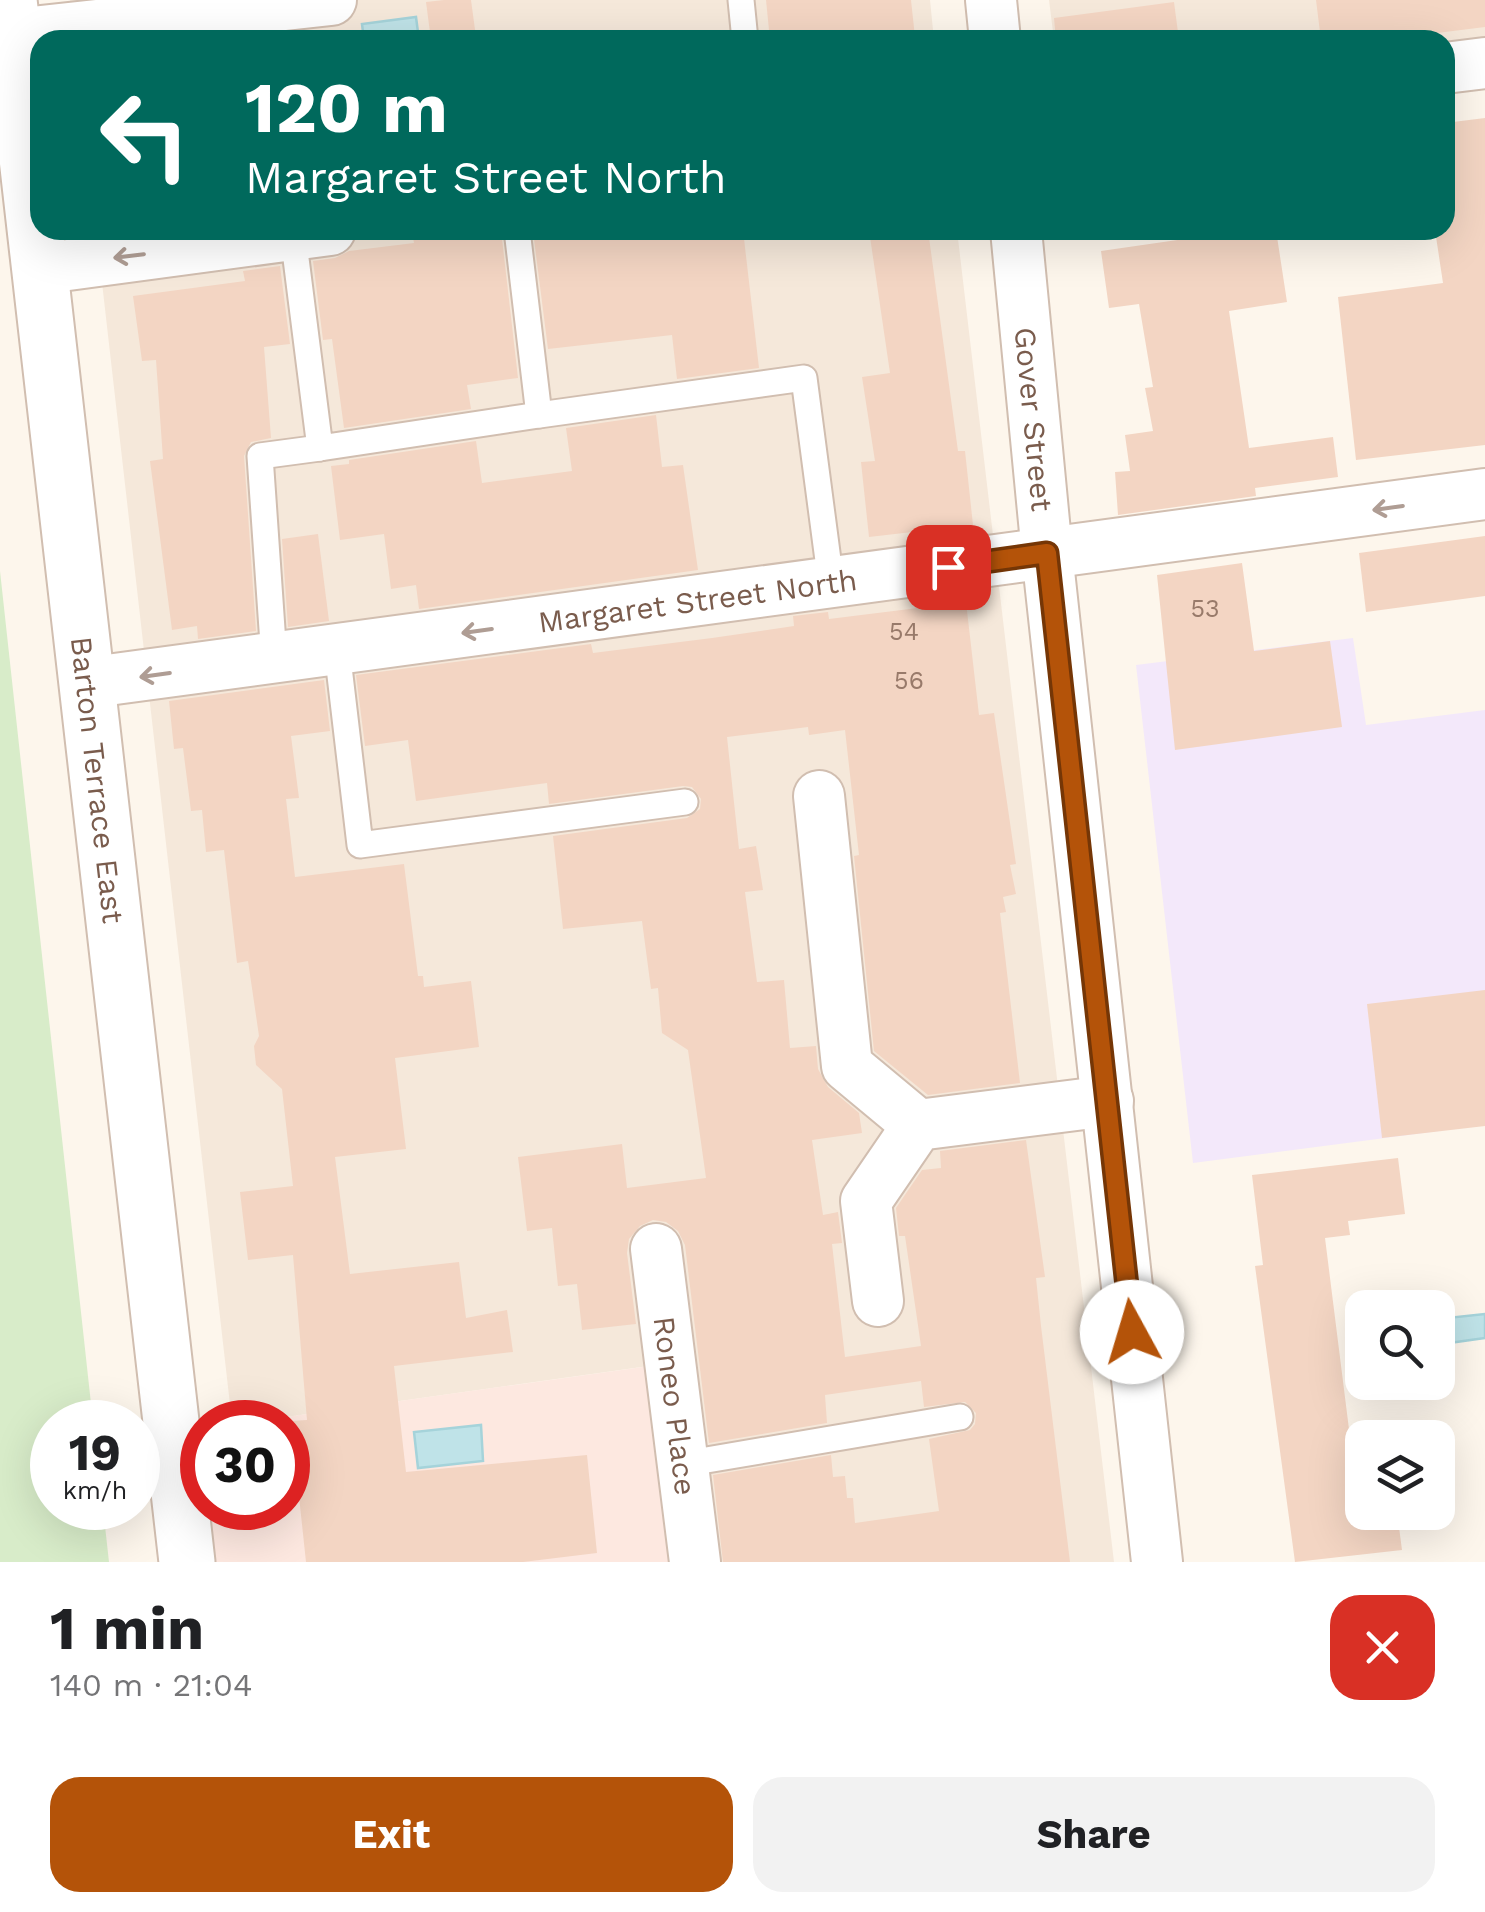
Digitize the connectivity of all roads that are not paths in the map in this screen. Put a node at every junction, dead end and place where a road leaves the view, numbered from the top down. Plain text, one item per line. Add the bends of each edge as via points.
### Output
1 (331, 0) edge
2 (741, 0) edge
3 (991, 0) edge
4 (11, 17) edge
5 (744, 30) edge
6 (994, 30) edge
7 (1485, 63) edge
8 (1455, 67) edge
9 (30, 194) edge
10 (35, 240) edge
11 (252, 240) edge
12 (311, 240) edge
13 (518, 240) edge
14 (1017, 240) edge
15 (38, 269) junction
16 (539, 415) junction
17 (320, 448) junction
18 (1485, 494) edge
19 (1047, 553) junction
20 (831, 583) junction
21 (336, 650) junction
22 (274, 658) junction
23 (86, 684) junction
24 (819, 796) dead end
25 (685, 802) dead end
26 (1108, 1101) junction
27 (918, 1125) junction
28 (656, 1249) dead end
29 (878, 1301) dead end
30 (960, 1418) dead end
31 (683, 1464) junction
32 (186, 1562) edge
33 (695, 1562) edge
34 (1157, 1562) edge

1 - 4 street
2 - 5 lane
3 - 6 street
4 - 9 street, Barton Terrace East
7 - 8 street
10 - 15 street, Barton Terrace East
11 -> 15 street
12 - 17 lane
13 - 16 lane
14 - 19 street, Gover Street
15 - 23 street, Barton Terrace East
16 - 17 lane
16 - 20 lane via 804,378
17 - 22 lane via 260,456
18 -> 19 street, Margaret Street North
19 - 20 street, Margaret Street North
19 - 26 street, Gover Street
20 -> 21 street, Margaret Street North
21 - 22 street, Margaret Street North
21 - 25 lane via 360,845
22 -> 23 street, Margaret Street North
23 - 32 street, Barton Terrace East
24 - 27 street via 847,1066
26 - 27 street
26 - 34 street, Gover Street
27 - 29 street via 866,1201
28 - 31 street, Roneo Place
30 - 31 lane
31 - 33 street, Roneo Place

